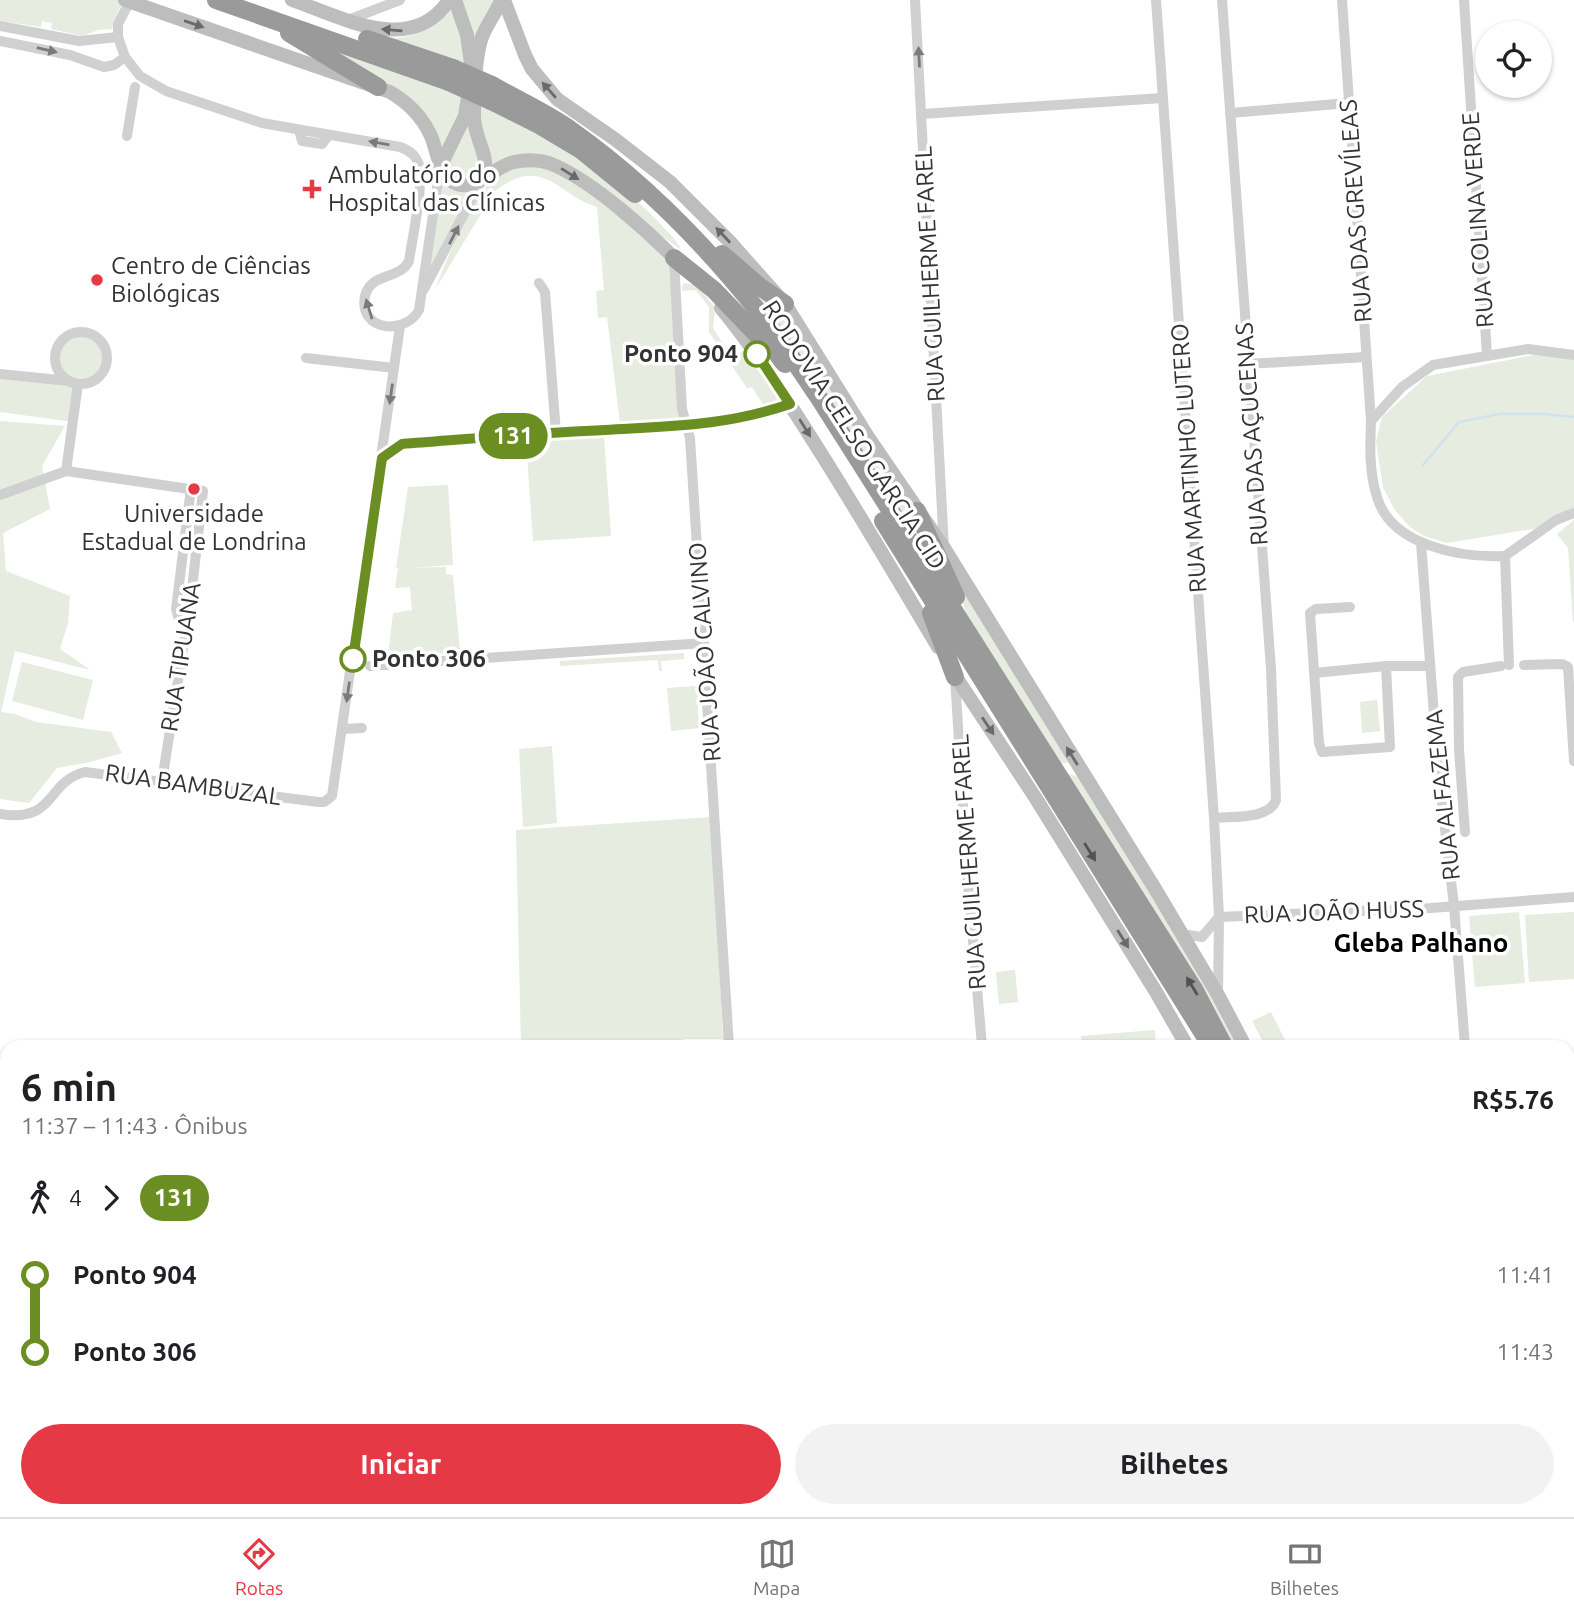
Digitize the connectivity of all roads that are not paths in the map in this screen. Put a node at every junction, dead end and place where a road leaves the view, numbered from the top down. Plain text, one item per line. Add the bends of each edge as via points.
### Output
1 (216, 0) edge
2 (292, 0) edge
3 (400, 0) edge
4 (449, 0) edge
5 (455, 0) edge
6 (502, 0) edge
7 (915, 0) edge
8 (1156, 0) edge
9 (1222, 0) edge
10 (1342, 0) edge
11 (1464, 0) edge
12 (127, 1) edge
13 (250, 6) edge
14 (348, 20) junction
15 (4, 27) edge
16 (118, 37) junction
17 (2, 43) edge
18 (125, 57) junction
19 (135, 87) dead end
20 (378, 87) junction
21 (492, 93) junction
22 (1162, 98) junction
23 (1349, 103) junction
24 (1230, 113) junction
25 (922, 114) junction
26 (127, 136) dead end
27 (440, 167) junction
28 (484, 176) junction
29 (669, 209) junction
30 (674, 258) junction
31 (539, 283) dead end
32 (422, 292) junction
33 (785, 304) junction
34 (400, 326) junction
35 (1487, 355) junction
36 (1574, 355) edge
37 (1366, 357) junction
38 (306, 358) dead end
39 (785, 364) junction
40 (1247, 364) junction
41 (394, 368) junction
42 (0, 374) edge
43 (74, 383) junction
44 (790, 404) junction
45 (1371, 421) junction
46 (687, 427) junction
47 (555, 433) junction
48 (382, 458) junction
49 (66, 471) junction
50 (0, 495) edge
51 (917, 511) junction
52 (1574, 513) edge
53 (1422, 543) junction
54 (944, 548) junction
55 (1506, 556) junction
56 (918, 577) junction
57 (1350, 607) dead end
58 (970, 636) junction
59 (704, 643) junction
60 (1511, 665) junction
61 (370, 666) dead end
62 (1386, 666) junction
63 (1430, 666) junction
64 (1314, 673) junction
65 (955, 677) junction
66 (362, 728) dead end
67 (343, 729) junction
68 (1574, 761) edge
69 (162, 781) junction
70 (0, 814) edge
71 (1214, 818) junction
72 (1465, 832) dead end
73 (1574, 897) edge
74 (1454, 906) junction
75 (1219, 916) junction
76 (1182, 934) junction
77 (1218, 995) junction
78 (729, 1040) edge
79 (981, 1040) edge
80 (1184, 1040) edge
81 (1207, 1040) edge
82 (1221, 1040) edge
83 (1241, 1040) edge
84 (1465, 1040) edge

1 - 13 highway, RODOVIA CELSO GARCIA CID
2 - 14 street
3 - 14 street
4 -> 14 street via 433,19 412,29 386,30
5 - 27 street via 471,53 468,95 464,116
6 - 28 street via 479,47 474,118 486,159
33 -> 6 street, RODOVIA CELSO GARCIA CID via 670,182 557,99 525,55
25 -> 7 street, RUA GUILHERME FAREL
8 - 22 street, RUA MARTINHO LUTERO
9 - 24 street, RUA DAS AÇUCENAS
10 - 23 street, RUA DAS GREVÍLEAS
11 - 35 street, RUA COLINA VERDE
12 - 16 street
12 -> 20 street
13 - 20 highway
13 - 21 highway, RODOVIA CELSO GARCIA CID, bridge
15 - 16 street via 79,41
15 - 17 street via 10,35
16 - 18 street
17 -> 18 street via 70,55 104,67
34 -> 18 street via 385,327 372,321 365,300 370,285 402,271 407,264 419,183 418,162 412,152 329,135 322,144 302,142 299,130 240,117 166,91 140,76
19 - 26 street
20 - 27 street via 417,113 430,134
21 - 29 highway, RODOVIA CELSO GARCIA CID via 569,128
21 - 39 highway, RODOVIA CELSO GARCIA CID via 581,150 648,205 691,246
22 - 25 street
22 - 71 street, RUA MARTINHO LUTERO
23 - 24 street
23 - 37 street, RUA DAS GREVÍLEAS
24 - 40 street, RUA DAS AÇUCENAS
25 - 54 street, RUA GUILHERME FAREL
27 - 28 street, RODOVIA CELSO GARCIA CID via 461,184 474,184
27 - 32 street
28 -> 30 street, RODOVIA CELSO GARCIA CID via 522,161 556,166 613,204
32 -> 28 street
29 - 33 highway
29 - 58 highway, RODOVIA CELSO GARCIA CID via 760,313
30 - 39 highway via 714,290
30 - 44 street, RODOVIA CELSO GARCIA CID via 724,311
30 - 46 street, RUA JOÃO CALVINO via 682,409
31 - 47 street via 545,292
32 - 34 street via 419,310
33 - 51 street, RODOVIA CELSO GARCIA CID
34 - 41 street, RUA BAMBUZAL
35 - 36 street via 1528,349
35 - 45 street via 1433,365 1402,387
37 - 40 street
37 - 45 street, RUA DAS GREVÍLEAS
38 - 41 street
39 - 56 highway, RODOVIA CELSO GARCIA CID
40 - 71 street, RUA DAS AÇUCENAS via 1271,669 1276,800 1262,813
41 -> 48 street, RUA BAMBUZAL
42 - 43 street
43 - 43 street via 94,380 107,362 102,343 89,333 64,338 56,353 58,369
43 - 49 street
44 - 46 street
44 -> 65 street, RODOVIA CELSO GARCIA CID
45 - 53 street, RUA DAS GREVÍLEAS via 1370,466 1377,500 1391,521
46 - 47 street
46 - 59 street, RUA JOÃO CALVINO
47 - 48 street via 402,444
48 -> 67 street, RUA BAMBUZAL
49 - 50 street
49 - 69 street, RUA TIPUANA via 191,488 176,609 186,622
51 - 54 street, RODOVIA CELSO GARCIA CID
51 - 58 highway
52 - 55 street via 1556,520
53 - 55 street, RUA DAS GREVÍLEAS via 1456,553
53 - 63 street, RUA ALFAZEMA
76 -> 54 street, RODOVIA CELSO GARCIA CID
55 - 60 street
56 - 65 highway
56 -> 81 highway, RODOVIA CELSO GARCIA CID
57 - 64 street via 1310,613
82 -> 58 highway, RODOVIA CELSO GARCIA CID via 1194,989
59 - 61 street
59 - 78 street, RUA JOÃO CALVINO
60 - 68 street via 1567,667
60 - 72 street via 1463,672 1458,677
62 - 63 street
62 - 64 street
62 - 64 street via 1391,743 1381,749 1321,752
63 - 74 street, RUA ALFAZEMA
65 - 79 street, RUA GUILHERME FAREL
65 -> 80 street, RODOVIA CELSO GARCIA CID via 1035,797
66 - 67 street
67 - 69 street, RUA BAMBUZAL via 332,796 324,802
69 - 70 street, RUA BAMBUZAL via 85,772 72,777 35,813
71 - 75 street, RUA MARTINHO LUTERO
73 - 74 street, RUA JOÃO HUSS
74 - 75 street, RUA JOÃO HUSS
74 - 84 street, RUA ALFAZEMA
75 - 76 street, RUA JOÃO HUSS via 1202,937
75 - 77 street, RUA JOÃO HUSS
76 - 77 street, RODOVIA CELSO GARCIA CID
77 - 83 street, RODOVIA CELSO GARCIA CID

